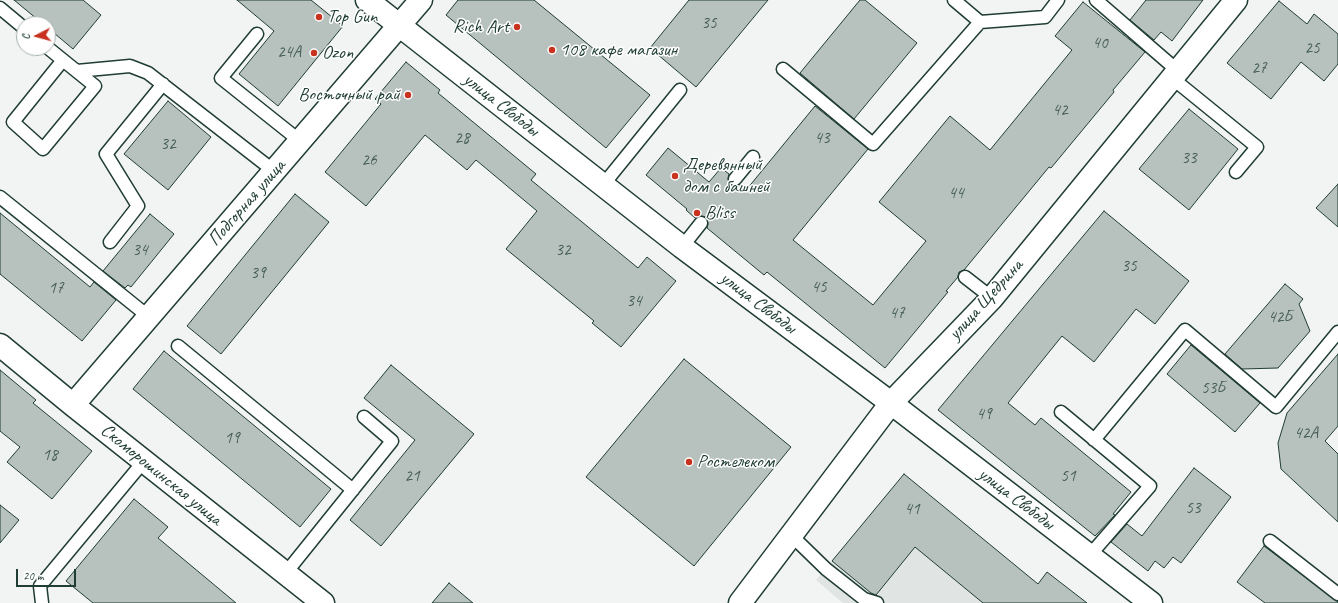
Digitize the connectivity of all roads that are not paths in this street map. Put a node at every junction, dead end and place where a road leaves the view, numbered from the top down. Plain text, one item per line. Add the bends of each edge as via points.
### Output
1 (367, 0) edge
2 (421, 0) edge
3 (954, 0) edge
4 (1058, 0) edge
5 (1096, 0) edge
6 (1232, 1) edge
7 (0, 8) edge
8 (16, 21) edge
9 (980, 22) junction
10 (399, 26) junction
11 (257, 34) dead end
12 (56, 54) edge
13 (63, 60) junction
14 (783, 69) dead end
15 (77, 71) junction
16 (1175, 74) junction
17 (163, 84) junction
18 (680, 90) dead end
19 (300, 141) junction
20 (753, 157) dead end
21 (274, 172) junction
22 (1236, 172) dead end
23 (736, 179) dead end
24 (603, 185) junction
25 (0, 197) edge
26 (701, 223) dead end
27 (110, 242) dead end
28 (682, 247) junction
29 (965, 277) dead end
30 (992, 298) junction
31 (149, 317) junction
32 (1338, 332) edge
33 (0, 345) edge
34 (178, 346) dead end
35 (891, 403) junction
36 (73, 405) junction
37 (1061, 412) dead end
38 (364, 417) dead end
39 (1094, 440) junction
40 (144, 461) junction
41 (353, 490) junction
42 (791, 535) junction
43 (1270, 542) dead end
44 (1090, 555) junction
45 (285, 574) junction
46 (1338, 594) edge
47 (42, 603) edge
48 (323, 603) edge
49 (740, 603) edge
50 (877, 603) edge
51 (1152, 603) edge

1 - 10 street, улица Свободы
2 - 10 street, Подгорная улица
3 - 9 lane
4 - 9 lane via 1044,17
5 - 16 lane
6 - 16 street, улица Щедрина
7 - 8 lane
9 - 14 lane via 873,144
10 - 19 street, Подгорная улица
10 - 24 street, улица Свободы
11 - 19 lane via 221,78
12 - 13 lane
13 - 15 lane
13 - 15 lane via 12,122 43,149 95,86
15 - 17 lane via 130,66 148,73
16 - 22 lane via 1257,147
16 - 30 street, улица Щедрина
17 - 21 lane via 193,115
17 - 27 lane via 106,154 138,206
18 - 24 lane
19 - 21 street, Подгорная улица
20 - 23 lane
21 - 31 street, Подгорная улица
24 - 28 street, улица Свободы
25 - 31 lane
26 - 28 lane
28 - 35 street, улица Свободы
29 - 30 lane
30 - 35 street, улица Щедрина
31 - 36 street, Подгорная улица
32 - 39 lane via 1276,406 1185,330
33 - 36 street, Скоморошинская улица
34 - 41 lane
35 - 42 street, улица Щедрина
35 - 44 street, улица Свободы
36 - 40 street, Скоморошинская улица
37 - 39 lane
38 - 41 lane via 392,441
39 - 44 lane via 1150,486
40 - 45 street, Скоморошинская улица
40 - 47 lane via 40,586
41 - 45 lane
42 - 49 street, улица Щедрина
42 - 50 lane via 826,569 864,599
43 - 46 lane
44 - 51 street, улица Свободы
45 - 48 street, Скоморошинская улица

